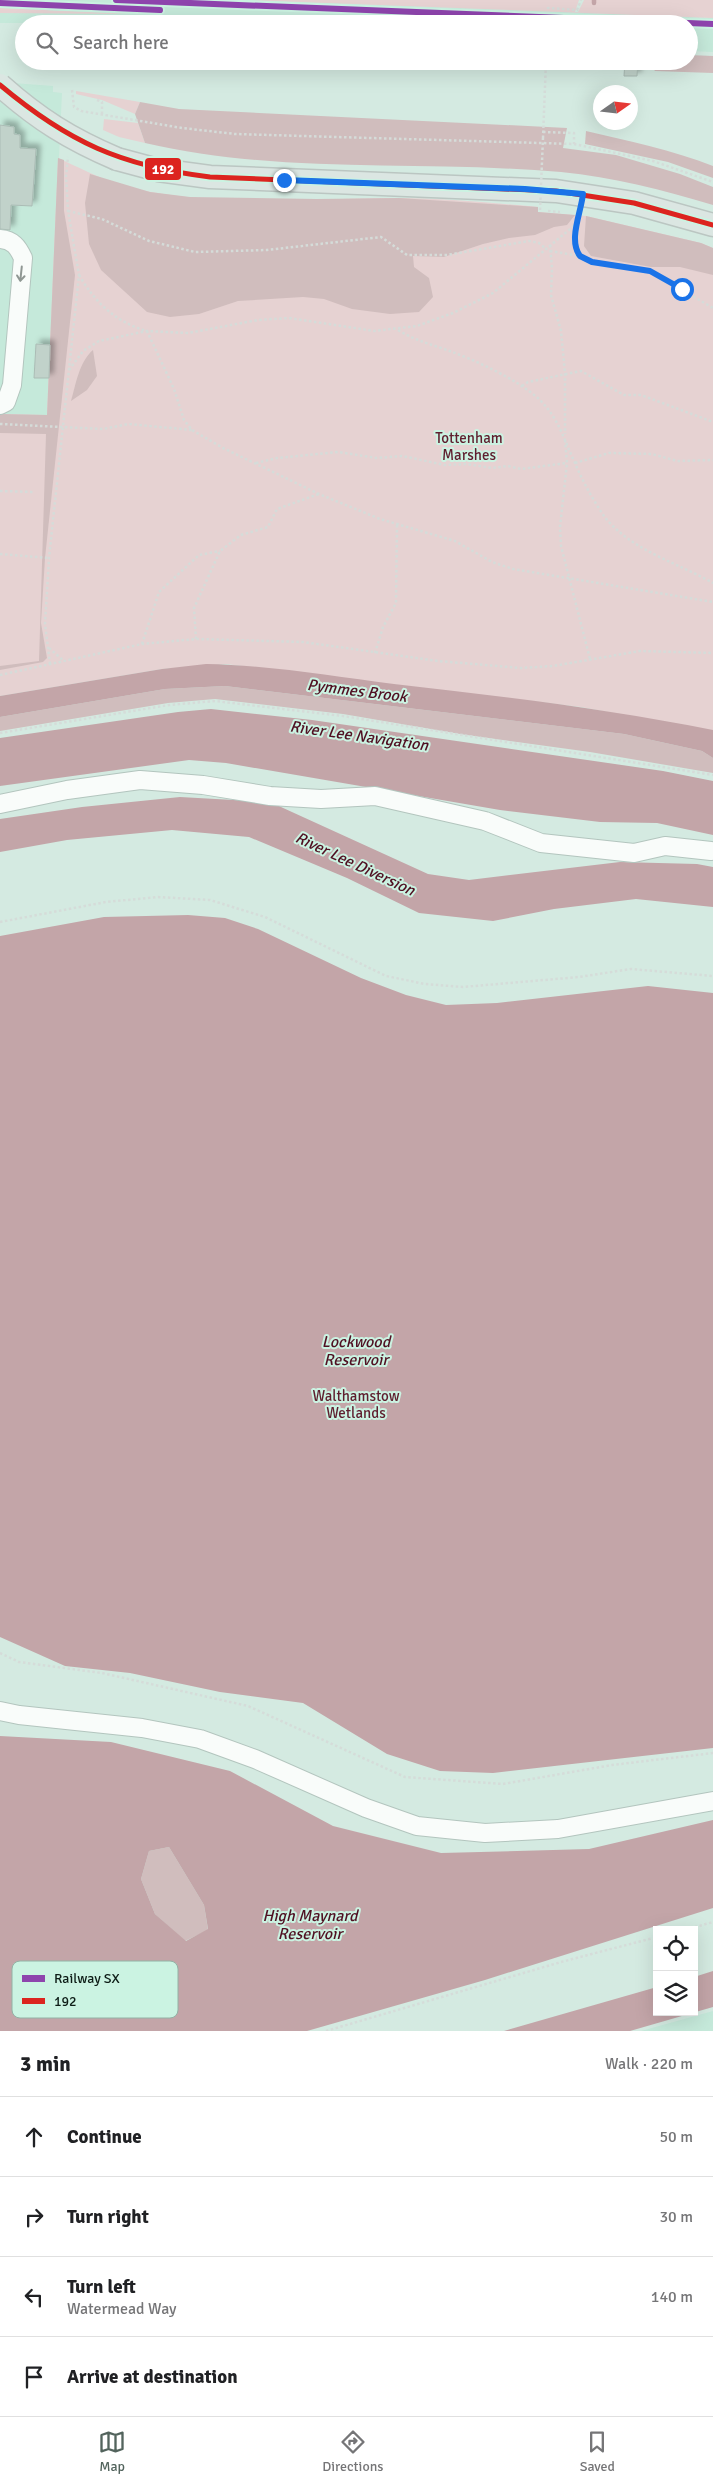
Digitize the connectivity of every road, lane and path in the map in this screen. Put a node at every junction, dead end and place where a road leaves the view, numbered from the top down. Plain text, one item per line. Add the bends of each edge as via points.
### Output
1 (581, 0) edge
2 (548, 15) edge
3 (546, 70) edge
4 (0, 85) edge
5 (72, 90) dead end
6 (97, 100) dead end
7 (102, 115) junction
8 (543, 132) junction
9 (574, 144) junction
10 (67, 166) dead end
11 (713, 182) edge
12 (583, 194) junction
13 (68, 210) junction
14 (540, 210) dead end
15 (575, 225) junction
16 (713, 225) edge
17 (0, 239) edge
18 (550, 245) junction
19 (546, 248) junction
20 (550, 251) junction
21 (580, 256) junction
22 (79, 275) junction
23 (713, 308) edge
24 (397, 329) junction
25 (147, 331) junction
26 (69, 370) junction
27 (565, 373) junction
28 (522, 386) junction
29 (0, 405) edge
30 (713, 422) edge
31 (0, 424) edge
32 (63, 426) junction
33 (192, 430) junction
34 (565, 436) junction
35 (713, 460) edge
36 (255, 463) junction
37 (566, 463) junction
38 (575, 463) junction
39 (0, 491) edge
40 (34, 492) dead end
41 (319, 494) junction
42 (397, 522) junction
43 (220, 551) junction
44 (0, 554) edge
45 (49, 558) junction
46 (570, 578) junction
47 (713, 583) edge
48 (713, 602) edge
49 (196, 640) junction
50 (142, 644) junction
51 (48, 647) junction
52 (375, 652) junction
53 (713, 654) edge
54 (590, 659) junction
55 (64, 661) junction
56 (50, 664) junction
57 (0, 675) edge
58 (0, 733) edge
59 (713, 775) edge
60 (0, 804) edge
61 (711, 851) dead end
62 (0, 922) edge
63 (713, 976) edge
64 (0, 1652) edge
65 (0, 1711) edge
66 (713, 1753) edge
67 (713, 1801) edge
68 (713, 1922) edge
69 (698, 1926) edge
70 (653, 1938) edge
71 (326, 2031) edge

1 - 2 path via 576,10 548,8
3 - 8 path
4 - 12 main road, bridge via 37,116 71,138 117,159 158,170 210,177 499,187
5 - 7 path via 77,109
6 - 7 path via 102,102
7 - 9 path via 235,134
8 - 9 path via 574,133
8 - 14 path, bridge
9 - 11 path via 653,161
10 - 13 path
12 - 15 path via 581,213
12 - 16 main road via 634,203
13 - 19 path via 102,219 149,241 195,252 267,250 381,237 408,255 447,255 528,241 539,242
13 - 22 path
15 - 18 path
15 - 21 path via 575,246
17 -> 29 lane via 18,247 23,258 12,385 6,402
18 - 19 path
18 - 20 path
19 - 24 path via 493,293 436,320
20 - 21 path
20 - 27 path via 551,295 561,330
21 - 23 path via 592,262 650,271
22 - 25 path via 88,291 106,310 130,326
22 - 26 path
24 - 25 path via 374,331 290,318 258,320 188,333
24 - 28 path
25 - 26 path via 99,341 83,351
25 - 33 path via 174,389 184,420
26 - 32 path
27 - 28 path
27 - 30 path via 581,371 624,395 641,395
27 - 34 path
28 - 34 path via 550,410
31 - 32 path
32 - 33 path via 103,429 128,424
32 - 45 path
33 - 36 path
34 - 37 path
34 - 38 path
35 - 38 path via 677,461 652,454 609,453
36 - 37 path via 338,452 377,458 402,456 445,465 492,468 508,466 521,469
36 - 41 path
37 - 46 path via 560,527 561,546
38 - 47 path via 604,515 617,530
39 - 40 path
41 - 42 path via 380,519
41 - 43 path via 277,509 268,527 241,536
42 - 46 path via 456,541 492,562 513,569
42 - 52 path via 396,603
43 - 49 path via 194,608
43 - 50 path via 199,555 159,592
44 - 45 path
45 - 51 path via 45,624
46 - 48 path
46 - 54 path
49 - 50 path
49 - 52 path via 286,641
50 - 55 path
51 - 55 path
51 - 56 path
52 - 54 path via 520,668
53 - 54 path via 640,651
55 - 56 path
56 - 57 path
58 - 59 path via 169,705 214,701 343,716
60 - 61 lane via 140,780 203,784 278,796 321,799 374,796 486,821 541,843 634,853 666,846
62 - 63 path via 114,901 158,897 210,900 265,916 386,976 425,984 464,987 631,969
64 - 66 path via 19,1662 102,1673 248,1706 405,1777 503,1784 612,1765
65 - 67 lane via 142,1728 200,1739 417,1826 485,1833 558,1829
68 - 69 path
70 - 71 path

